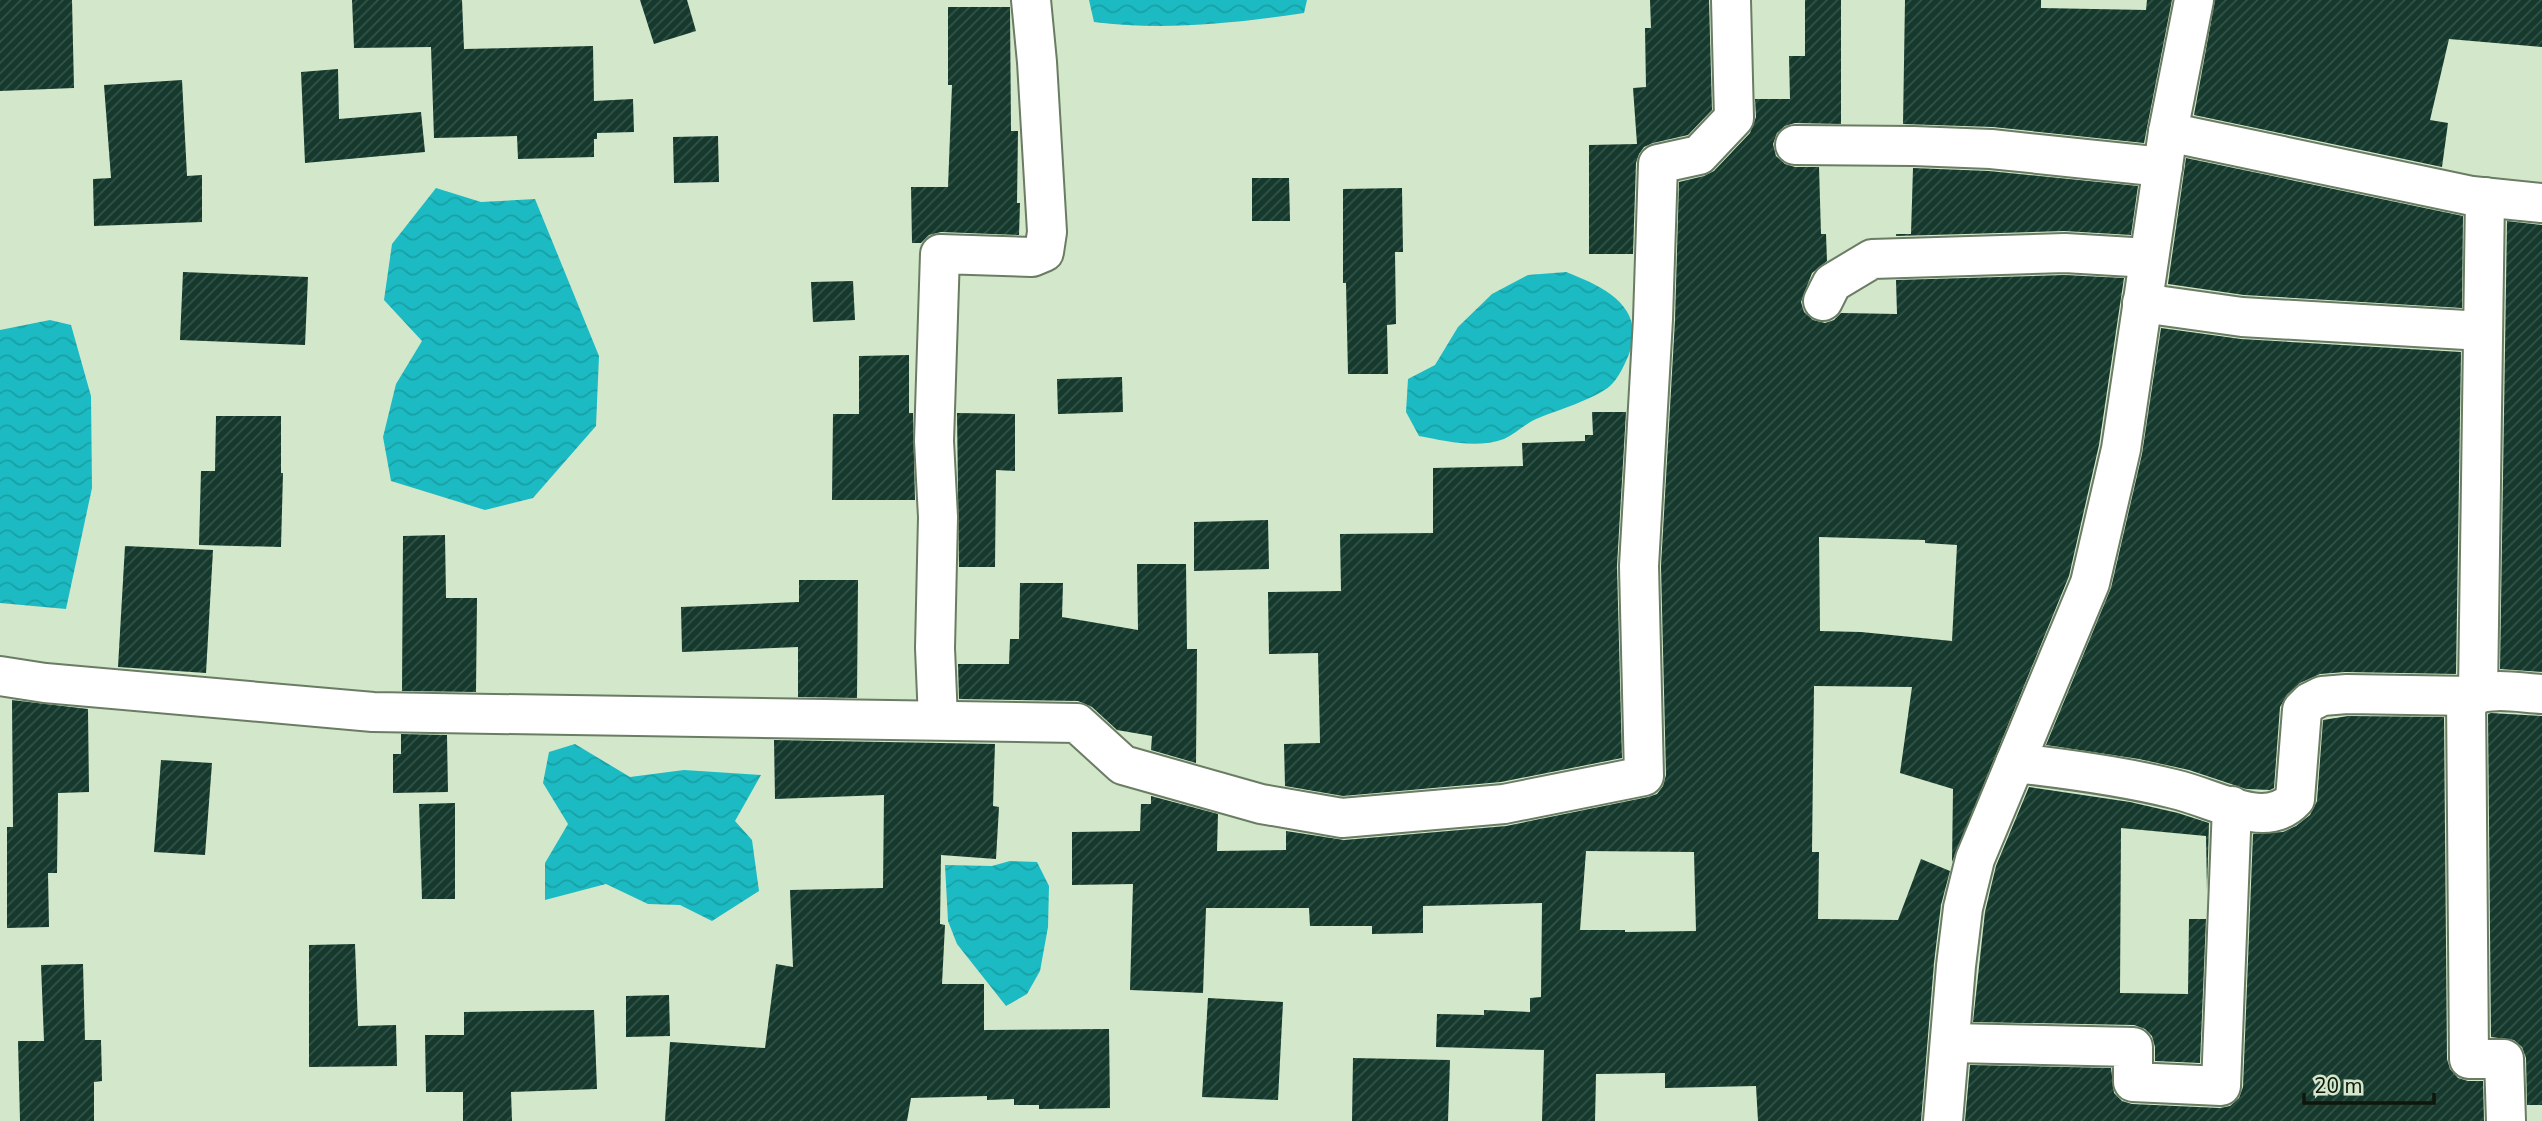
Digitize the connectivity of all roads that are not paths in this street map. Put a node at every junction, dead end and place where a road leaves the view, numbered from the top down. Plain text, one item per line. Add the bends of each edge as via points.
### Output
1 (1031, 0) edge
2 (1731, 0) edge
3 (2194, 0) edge
4 (1796, 145) dead end
5 (2165, 149) junction
6 (2485, 197) junction
7 (2542, 203) edge
8 (2149, 258) junction
9 (1823, 301) dead end
10 (2142, 303) junction
11 (2483, 331) junction
12 (0, 676) edge
13 (2542, 694) edge
14 (2472, 695) junction
15 (938, 720) junction
16 (2015, 763) junction
17 (2232, 806) junction
18 (1950, 1043) junction
19 (1943, 1121) edge
20 (2506, 1121) edge

1 - 15 street via 1047,232 1044,252 1032,257 940,254 934,441 939,517
2 - 15 street via 1734,118 1699,155 1658,164 1639,566 1644,776 1504,804 1342,818 1261,804 1123,765 1077,723
3 - 5 street
4 - 5 street
5 - 6 street
5 - 8 street
6 - 7 street
6 - 11 street
8 - 9 street via 2064,253 1872,259 1832,283
8 - 10 street
10 - 11 street via 2242,317
10 - 16 street via 2121,449 2090,583
11 - 14 street
12 - 15 street via 373,712
13 - 14 street
14 - 17 street via 2322,696 2302,710 2295,799 2274,812 2252,813
14 - 20 street via 2469,1059 2504,1059
16 - 17 street via 2174,789
16 - 18 street via 1975,859 1960,931
17 - 18 street via 2221,1086 2133,1082 2133,1046
18 - 19 street

